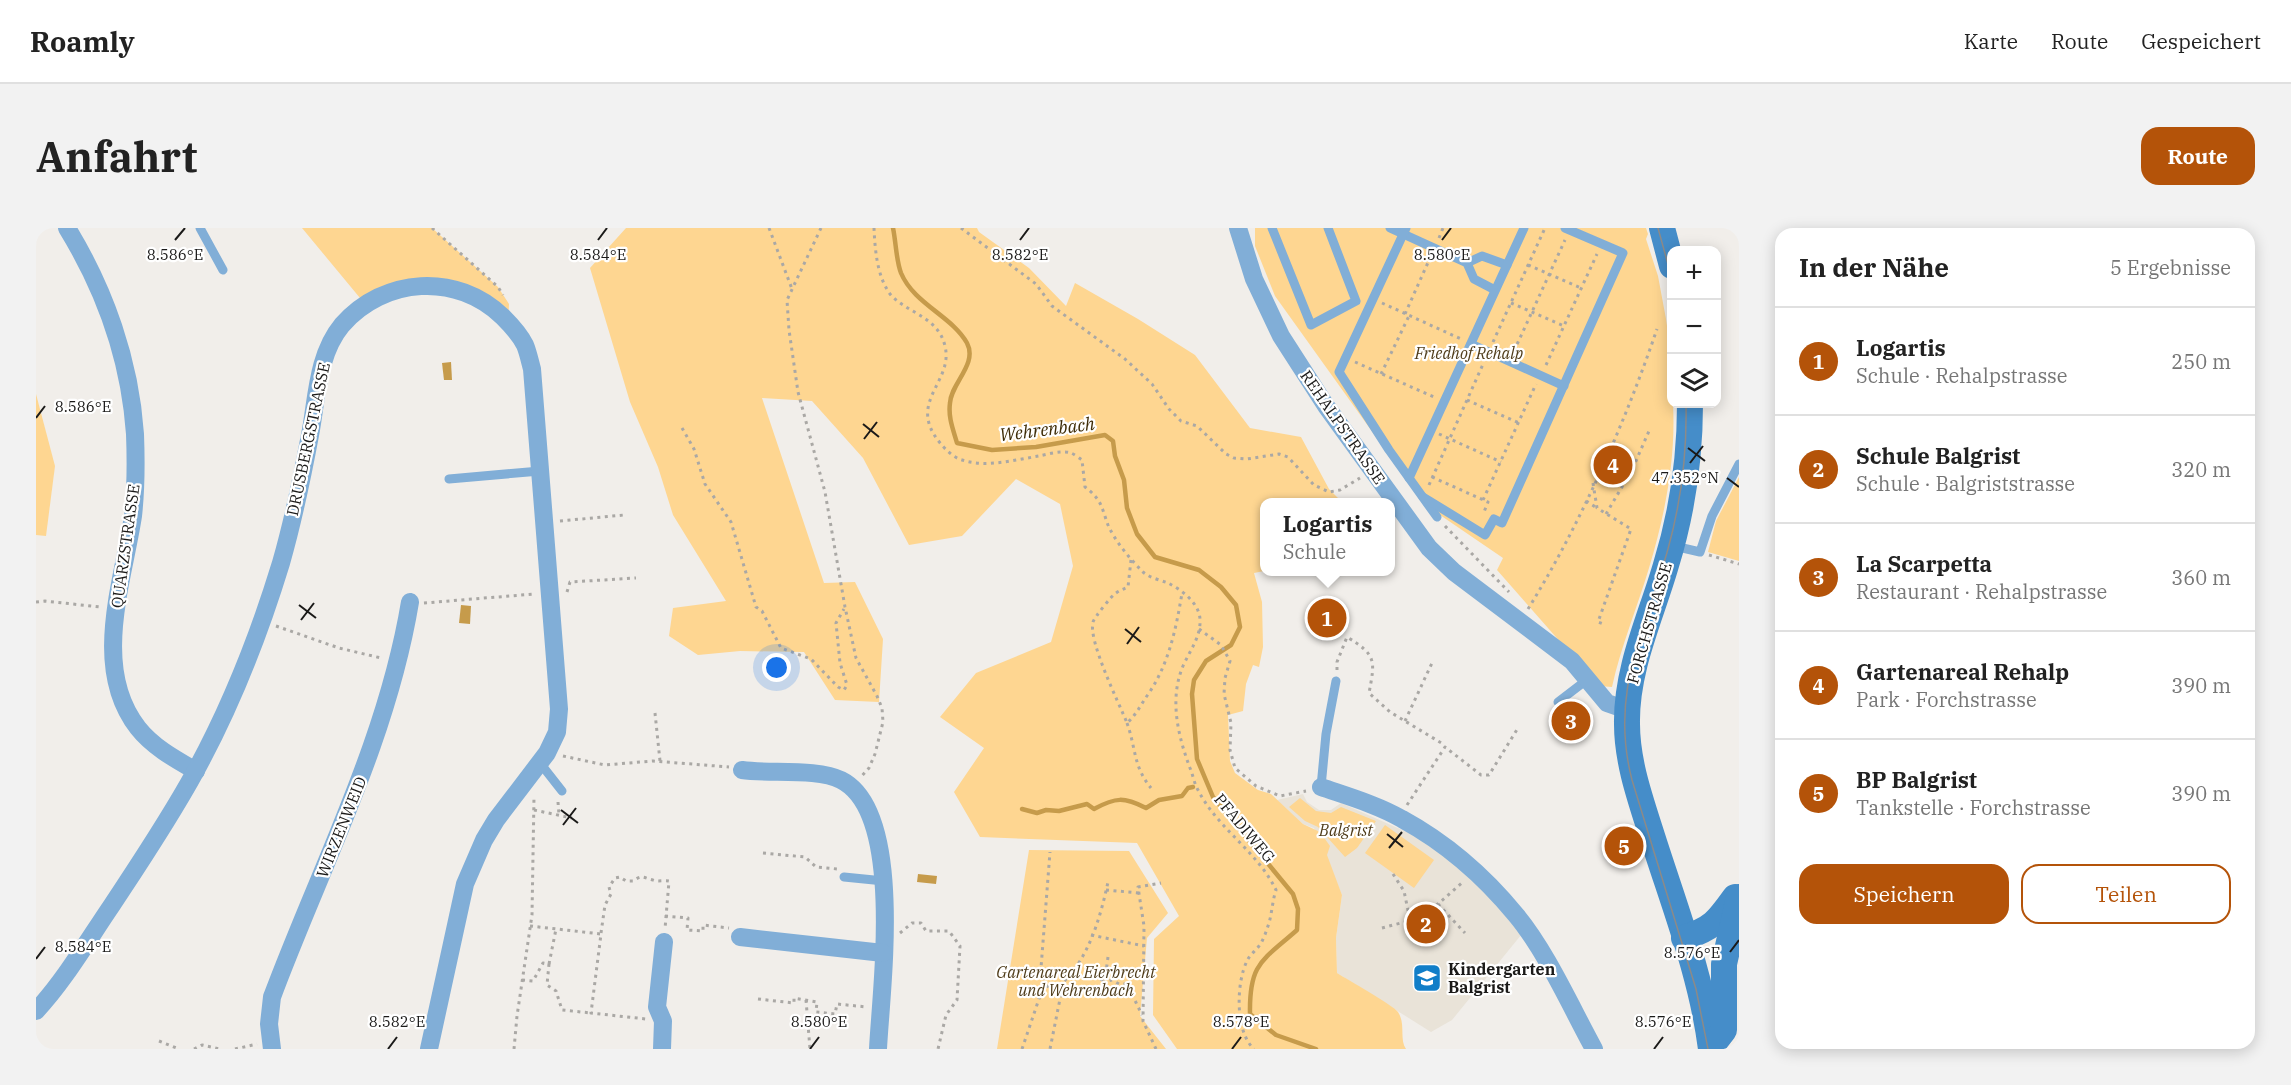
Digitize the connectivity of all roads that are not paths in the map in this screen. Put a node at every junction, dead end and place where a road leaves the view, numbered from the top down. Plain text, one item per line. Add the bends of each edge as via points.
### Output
1 (67, 228) edge
2 (200, 228) edge
3 (1272, 228) edge
4 (1328, 228) edge
5 (1390, 228) edge
6 (1524, 228) edge
7 (1662, 228) edge
8 (1567, 229) edge
9 (1241, 231) edge
10 (1405, 231) edge
11 (1667, 249) edge
12 (1467, 262) junction
13 (1507, 265) junction
14 (223, 270) dead end
15 (1496, 290) junction
16 (1356, 301) junction
17 (1372, 304) junction
18 (1471, 344) junction
19 (1564, 386) junction
20 (1689, 408) edge
21 (1739, 464) edge
22 (540, 471) junction
23 (1409, 478) junction
24 (449, 479) dead end
25 (1423, 497) junction
26 (1393, 498) edge
27 (1395, 501) edge
28 (1437, 518) road end
29 (1672, 546) junction
30 (410, 602) road end
31 (1588, 680) junction
32 (1336, 681) dead end
33 (1558, 702) dead end
34 (1627, 710) junction
35 (539, 763) junction
36 (742, 770) road end
37 (196, 771) junction
38 (1321, 787) joint
39 (562, 792) dead end
40 (844, 877) road end
41 (884, 881) junction
42 (1739, 894) edge
43 (740, 938) road end
44 (1729, 941) junction
45 (664, 942) road end
46 (883, 945) junction
47 (1687, 947) junction
48 (36, 1011) edge
49 (272, 1046) edge
50 (1711, 1048) edge
51 (429, 1049) edge
52 (662, 1049) edge
53 (878, 1049) edge
54 (1594, 1049) edge

1 - 37 street, QUARZSTRASSE via 90,268 110,318 126,368 131,402 135,476 133,513 113,633 117,678 122,697 148,740
2 - 14 lane
3 - 16 lane via 1311,324
4 - 16 lane
5 - 10 lane
6 - 13 lane
7 - 11 main road
8 - 19 lane via 1623,254
9 - 26 street, REHALPSTRASSE via 1254,279 1281,336
10 - 12 lane
10 - 17 lane
12 - 13 lane via 1482,256
12 - 15 lane via 1474,279
13 - 15 lane
15 - 18 lane
16 - 17 lane
17 - 23 lane via 1339,372
18 - 19 lane
18 - 23 lane
19 - 25 lane via 1502,523 1494,519 1485,535
20 - 29 main road, FORCHSTRASSE via 1686,473
21 - 29 lane via 1712,516 1700,552
22 - 24 lane
22 - 35 street, DRUSBERGSTRASSE via 559,709 557,732
22 - 37 street, DRUSBERGSTRASSE via 532,369 525,345 495,310 460,291 422,285 391,291 365,304 342,326 323,362 281,561 237,688
23 - 25 lane
25 - 28 lane
27 - 31 street, REHALPSTRASSE via 1454,572 1572,661
29 - 34 main road, FORCHSTRASSE via 1635,661
30 - 49 street, WIRZENWEID via 398,662 358,787 272,997
31 - 33 lane
31 - 34 street, REHALPSTRASSE via 1607,703
32 - 38 lane
34 - 47 main road, FORCHSTRASSE via 1631,765
35 - 39 lane
35 - 51 street, DRUSBERGSTRASSE via 496,820 465,884
36 - 41 street via 829,775 852,786 866,804 877,833
37 - 48 street, DRUSBERGSTRASSE via 162,830
38 - 54 street via 1400,817 1475,871 1517,916 1550,966
40 - 41 lane
41 - 46 street
42 - 44 main road
42 - 47 main road via 1716,923
43 - 46 street
44 - 47 main road
44 - 50 main road via 1723,976 1724,1030
45 - 52 street via 657,1007 663,1021
46 - 53 street
47 - 50 main road, FORCHSTRASSE via 1703,1001

